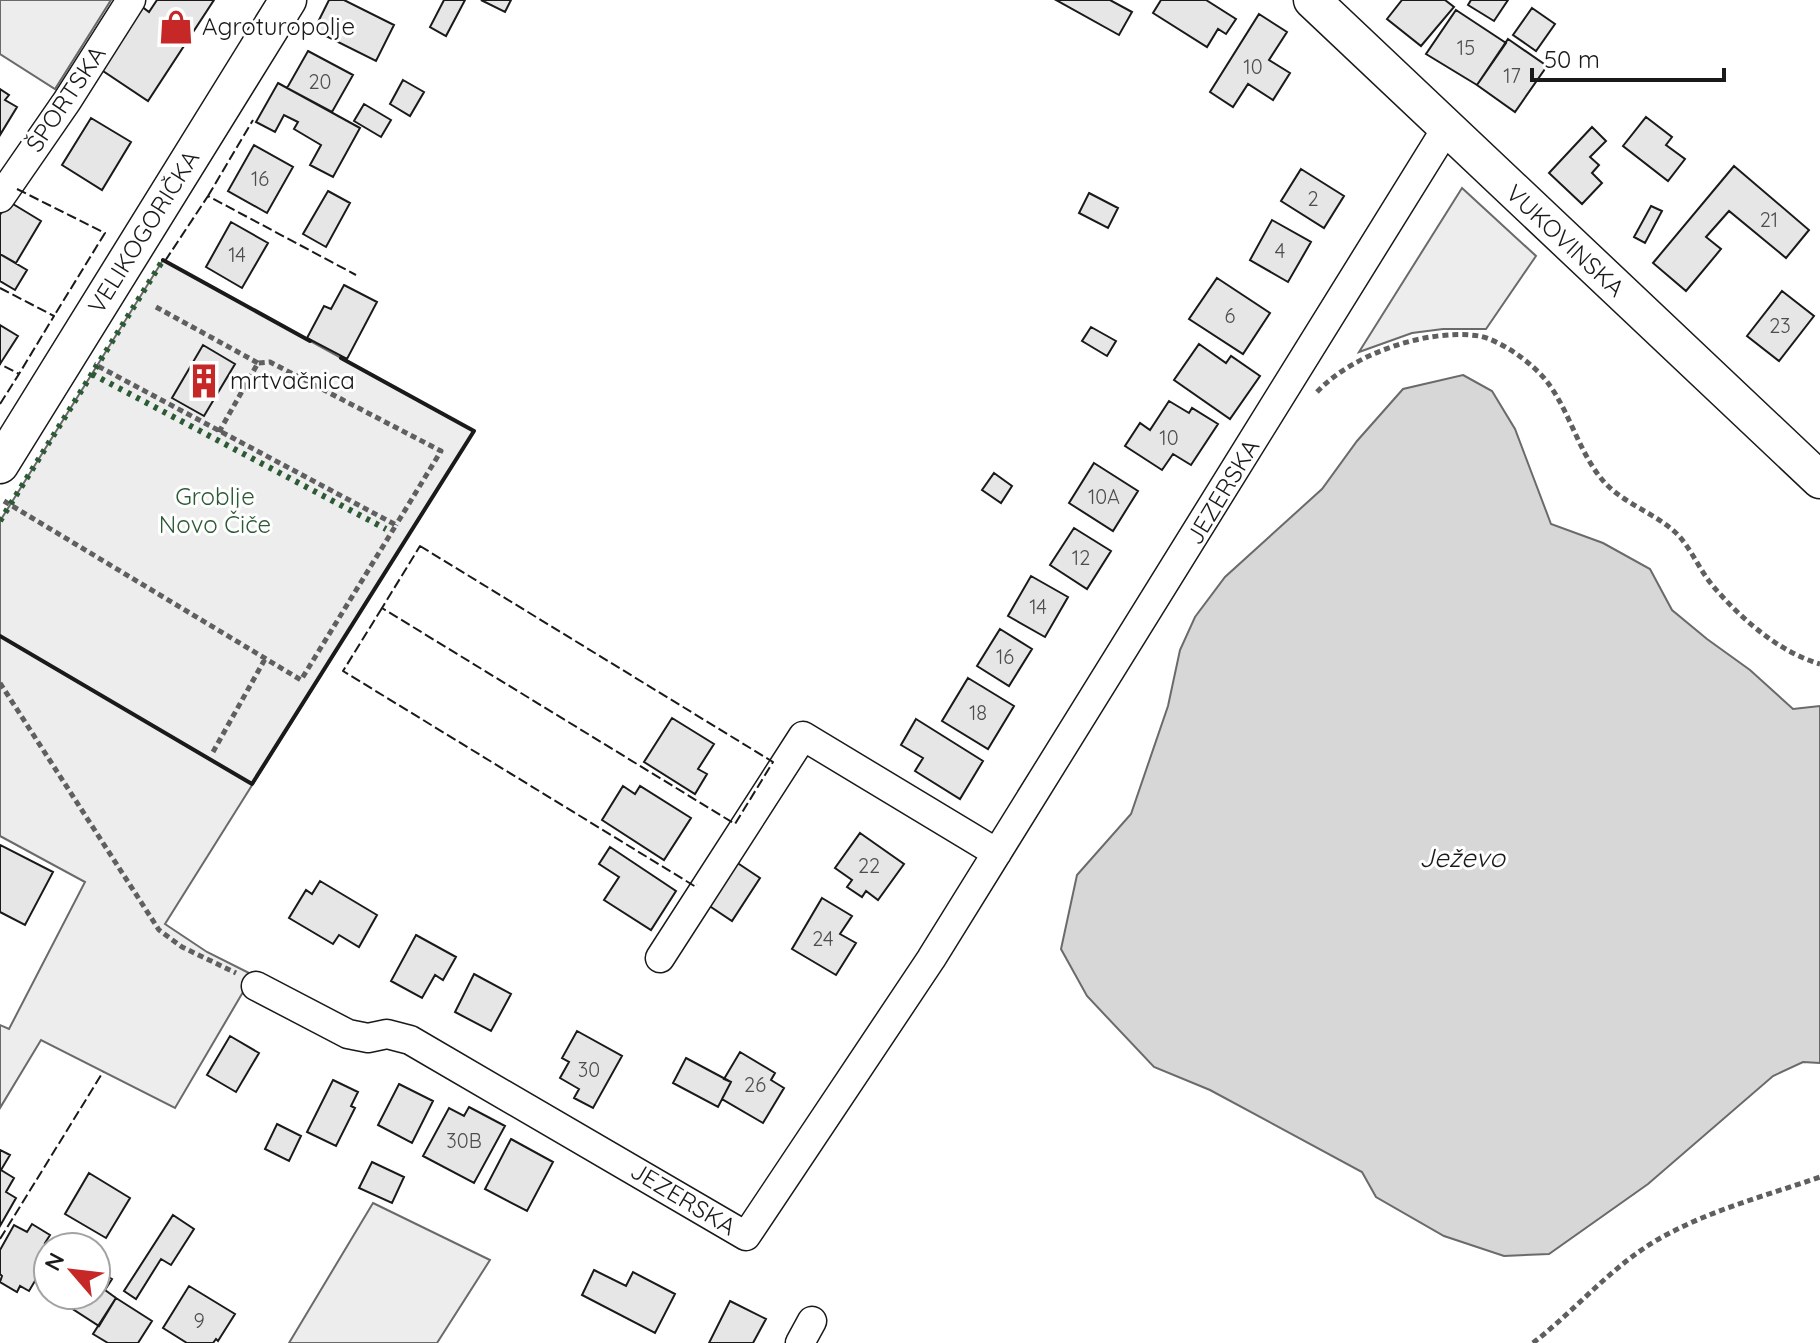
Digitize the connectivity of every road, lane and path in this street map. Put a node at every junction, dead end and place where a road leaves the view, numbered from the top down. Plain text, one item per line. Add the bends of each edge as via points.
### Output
1 (131, 0) edge
2 (288, 0) edge
3 (1312, 0) edge
4 (1446, 129) junction
5 (0, 198) edge
6 (156, 307) dead end
7 (92, 363) dead end
8 (258, 363) junction
9 (1312, 397) dead end
10 (219, 432) junction
11 (0, 465) edge
12 (1820, 480) edge
13 (4, 501) dead end
14 (396, 525) junction
15 (265, 659) junction
16 (1820, 664) edge
17 (0, 683) edge
18 (213, 752) dead end
19 (997, 853) junction
20 (660, 958) dead end
21 (256, 986) joint
22 (1820, 1177) edge
23 (1533, 1343) edge

1 - 5 street, ŠPORTSKA
2 - 11 main road, VELIKOGORIČKA
3 - 4 main road, VUKOVINSKA
4 - 12 main road, VUKOVINSKA
4 - 19 street, JEZERSKA
6 - 8 path
7 - 10 path
8 - 10 path
8 - 14 path via 270,362 441,451
9 - 16 path via 1358,361 1416,339 1479,336 1501,344 1547,381 1605,483 1674,531 1712,586 1755,627 1783,648
10 - 14 path
13 - 15 path
14 - 15 path via 301,680
15 - 18 path
17 - 21 path via 159,930
19 - 20 street via 803,736
19 - 21 street, JEZERSKA via 746,1236 410,1040 348,1034
22 - 23 path via 1664,1236 1629,1259

